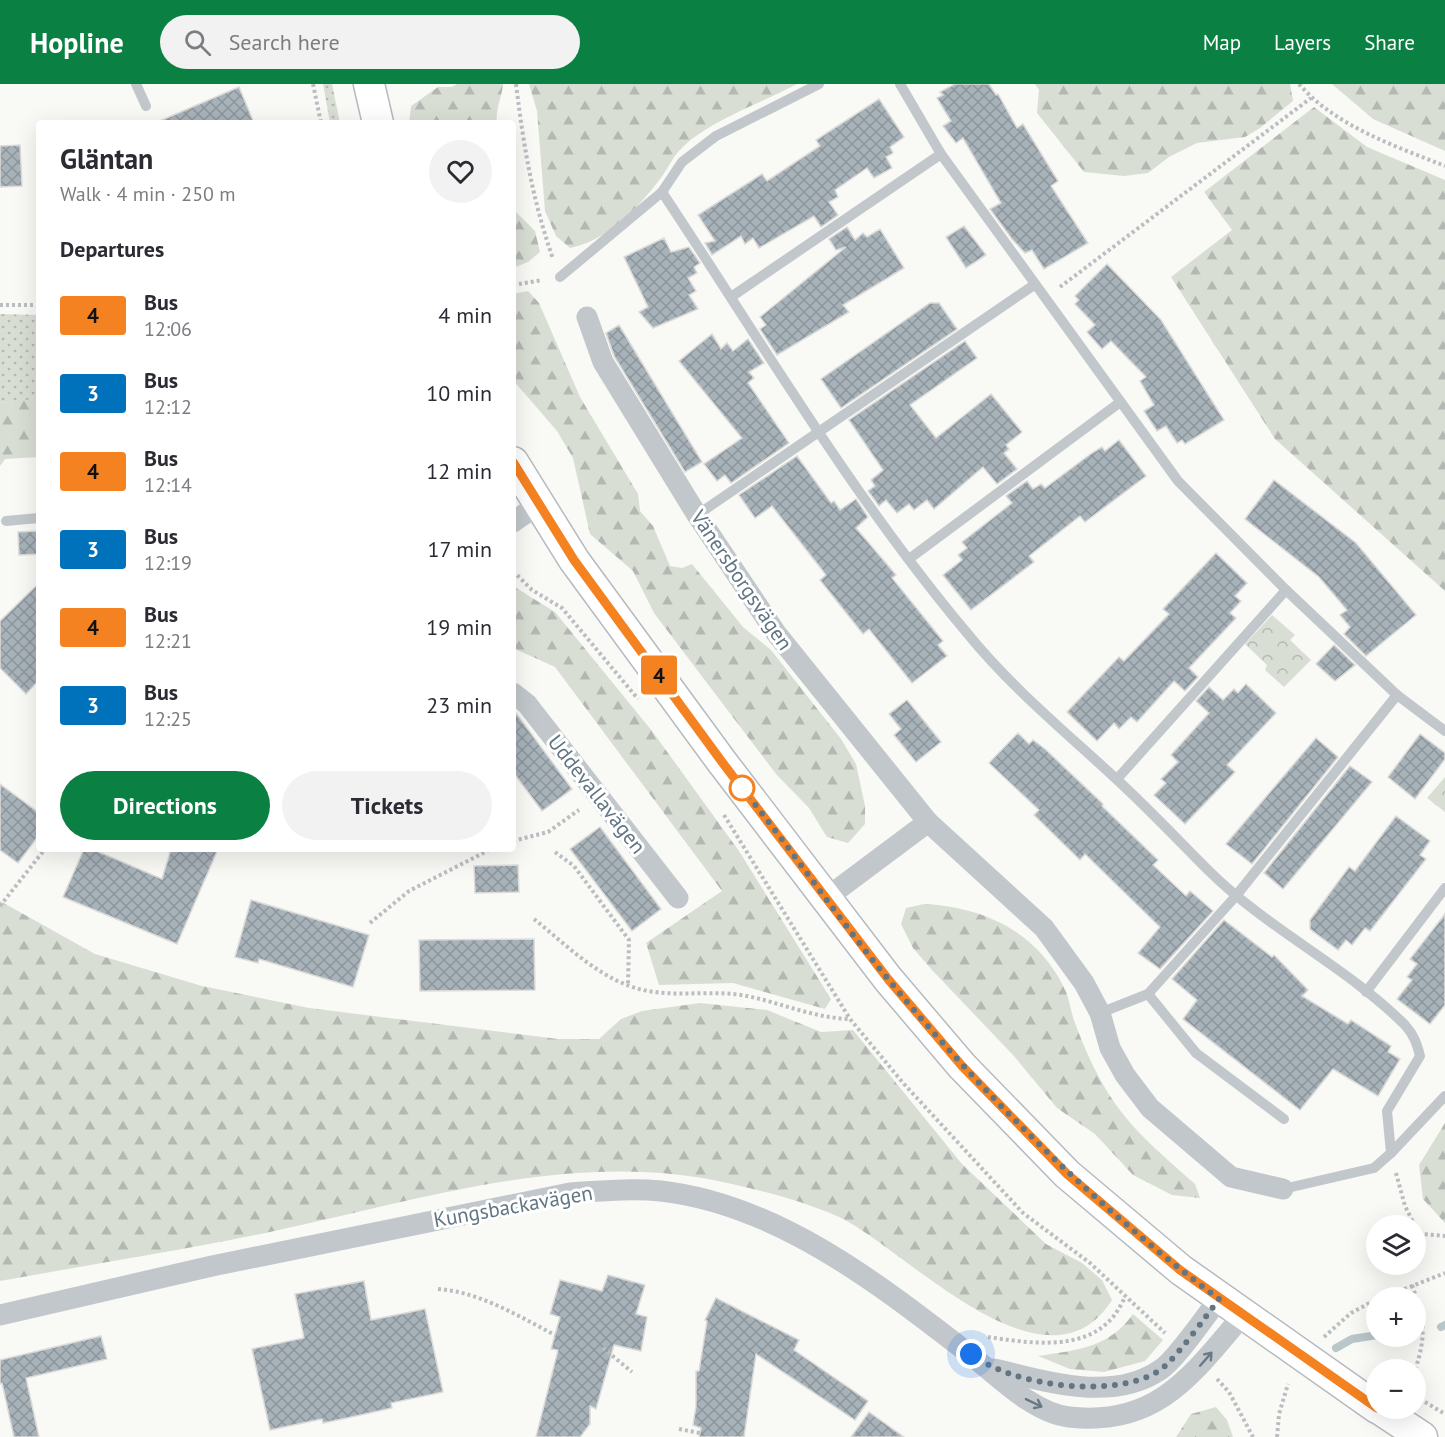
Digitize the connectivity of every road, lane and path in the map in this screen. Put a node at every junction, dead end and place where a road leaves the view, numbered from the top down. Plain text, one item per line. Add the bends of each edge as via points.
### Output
1 (136, 84) edge
2 (313, 84) edge
3 (369, 84) edge
4 (516, 84) edge
5 (819, 84) edge
6 (900, 84) edge
7 (1299, 84) edge
8 (1311, 98) junction
9 (146, 106) dead end
10 (320, 120) edge
11 (377, 120) edge
12 (941, 154) junction
13 (1445, 166) edge
14 (662, 192) junction
15 (560, 278) junction
16 (516, 285) edge
17 (1034, 285) junction
18 (731, 297) junction
19 (1044, 299) junction
20 (0, 305) edge
21 (36, 305) edge
22 (587, 317) dead end
23 (1119, 403) junction
24 (816, 431) junction
25 (516, 467) edge
26 (539, 504) junction
27 (697, 515) junction
28 (36, 518) edge
29 (516, 520) edge
30 (6, 521) dead end
31 (909, 559) junction
32 (1286, 590) junction
33 (516, 695) edge
34 (1397, 695) junction
35 (1445, 731) edge
36 (1117, 779) junction
37 (599, 796) junction
38 (928, 822) junction
39 (516, 839) edge
40 (43, 852) edge
41 (485, 852) edge
42 (555, 852) dead end
43 (1445, 888) edge
44 (1235, 897) junction
45 (678, 898) dead end
46 (825, 899) junction
47 (0, 906) edge
48 (534, 919) dead end
49 (370, 923) dead end
50 (628, 985) junction
51 (1366, 992) junction
52 (1148, 994) junction
53 (1100, 1013) junction
54 (850, 1019) dead end
55 (1445, 1096) edge
56 (1284, 1119) dead end
57 (1391, 1153) junction
58 (1283, 1189) joint
59 (1410, 1215) edge
60 (1426, 1234) edge
61 (1445, 1236) edge
62 (1445, 1273) edge
63 (1412, 1285) junction
64 (1407, 1287) edge
65 (438, 1289) dead end
66 (1125, 1297) dead end
67 (1366, 1305) edge
68 (1231, 1307) junction
69 (0, 1315) edge
70 (937, 1329) junction
71 (555, 1335) dead end
72 (1322, 1338) dead end
73 (603, 1348) dead end
74 (1419, 1359) edge
75 (987, 1367) junction
76 (632, 1371) dead end
77 (1288, 1384) dead end
78 (1366, 1400) edge
79 (1426, 1403) edge
80 (1445, 1414) edge
81 (1394, 1419) edge
82 (679, 1429) dead end
83 (700, 1433) dead end
84 (1277, 1437) edge
85 (1422, 1437) edge

1 - 9 lane
2 - 10 path
3 - 11 street
4 - 15 path via 524,154 536,207
5 - 14 lane via 716,136 682,162
6 - 12 lane
7 - 8 path
8 - 13 path via 1377,139
8 - 19 path
12 - 17 lane
12 - 18 lane
14 - 15 lane
14 - 18 lane
15 - 16 path
17 - 19 lane
17 - 24 lane
18 - 24 lane
19 - 23 lane
20 - 21 path
22 - 27 street, Vänersborgsvägen via 603,362
23 - 31 lane
23 - 32 lane via 1178,481
24 - 27 lane
24 - 31 lane
25 - 26 street
26 - 29 street
26 - 46 street via 574,560
27 - 38 street, Vänersborgsvägen via 776,633
28 - 30 lane
31 - 36 lane via 984,652
32 - 34 lane
32 - 36 lane
33 - 37 street, Uddevallavägen
34 - 35 lane
34 - 44 lane
36 - 44 lane
37 - 39 path via 548,832
37 - 45 street, Uddevallavägen
38 - 46 street
38 - 53 street, Vänersborgsvägen via 1044,928 1084,983
40 - 47 path
41 - 49 path via 409,891
42 - 50 path via 574,866 629,940
43 - 51 lane
44 - 51 lane
44 - 52 lane
46 - 68 street via 888,979 1009,1117 1067,1174 1180,1270
48 - 50 path via 588,963
50 - 54 path via 652,992 730,994
51 - 57 lane via 1406,1026 1416,1041 1419,1056 1387,1111
52 - 53 lane
52 - 56 lane via 1196,1053
53 - 58 street, Vänersborgsvägen via 1110,1048 1150,1108 1231,1177
55 - 57 lane
57 - 58 lane via 1374,1168
57 - 59 path
60 - 61 path
62 - 63 path
63 - 64 path
63 - 74 path via 1423,1318
65 - 71 path via 460,1291 483,1300
66 - 70 path via 1113,1318 1068,1342 1017,1340
67 - 72 path
68 - 75 street, Kungsbackavägen via 1161,1369 1131,1384 1062,1385
75 -> 68 street, Kungsbackavägen via 1028,1401 1066,1417 1103,1418 1147,1408 1180,1387
68 - 78 street
69 - 70 street, Kungsbackavägen via 212,1266 548,1197 623,1189 662,1191 763,1218 856,1271
70 - 75 street, Kungsbackavägen
73 - 76 path
77 - 84 path
79 - 80 path
81 - 85 street
82 - 83 path

